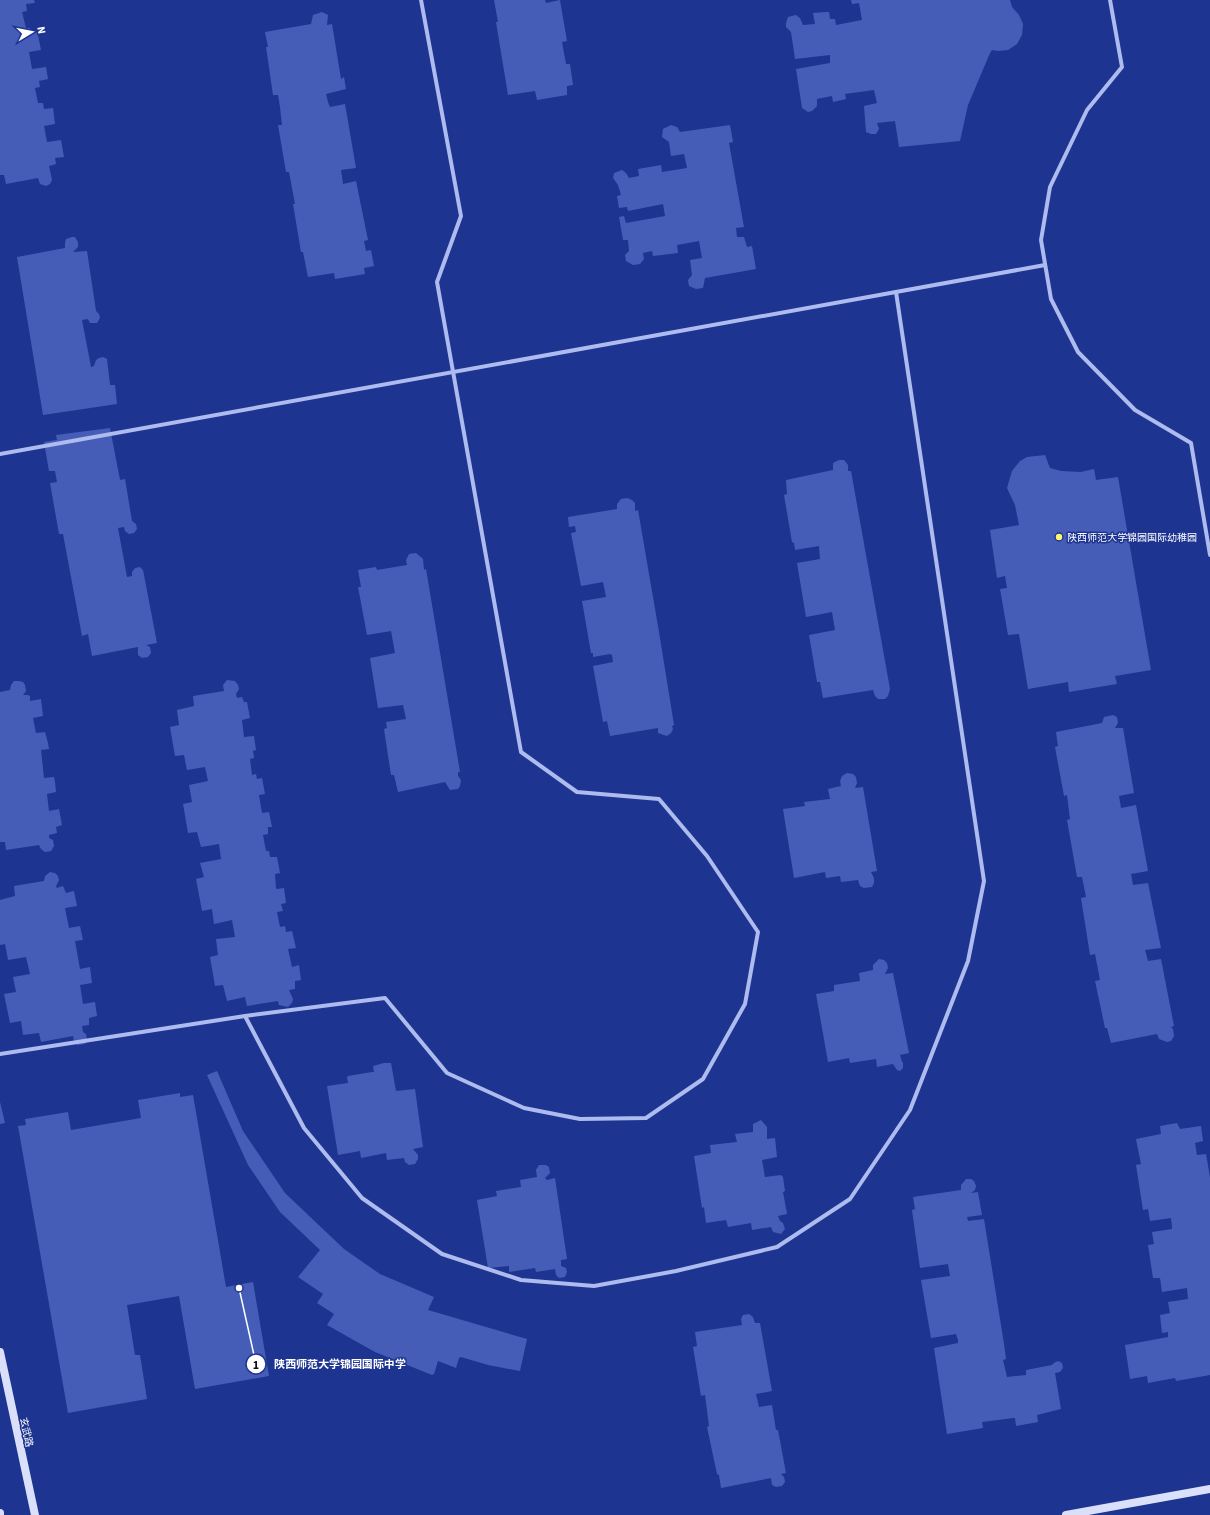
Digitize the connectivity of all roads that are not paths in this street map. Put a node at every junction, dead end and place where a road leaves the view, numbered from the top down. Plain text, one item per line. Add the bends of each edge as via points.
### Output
1 (421, 0) edge
2 (1110, 0) edge
3 (1046, 265) junction
4 (896, 292) junction
5 (453, 372) junction
6 (0, 454) edge
7 (1210, 555) edge
8 (245, 1016) junction
9 (0, 1054) edge
10 (0, 1352) edge
11 (1210, 1489) edge
12 (35, 1515) edge
13 (1066, 1515) edge

1 - 5 street via 461,216 437,282
2 - 3 street via 1122,67 1087,110 1050,187 1041,240
3 - 4 street
3 - 7 street via 1051,299 1078,352 1135,410 1191,443
4 - 5 street
4 - 8 street via 984,881 968,961 910,1110 850,1199 777,1247 676,1271 594,1286 520,1280 442,1254 362,1198 304,1128
5 - 6 street
5 - 8 street via 521,752 577,792 658,800 707,856 758,932 745,1004 703,1079 646,1118 580,1119 524,1108 447,1074 385,998
8 - 9 street
10 - 12 street, 玄武路
11 - 13 street

